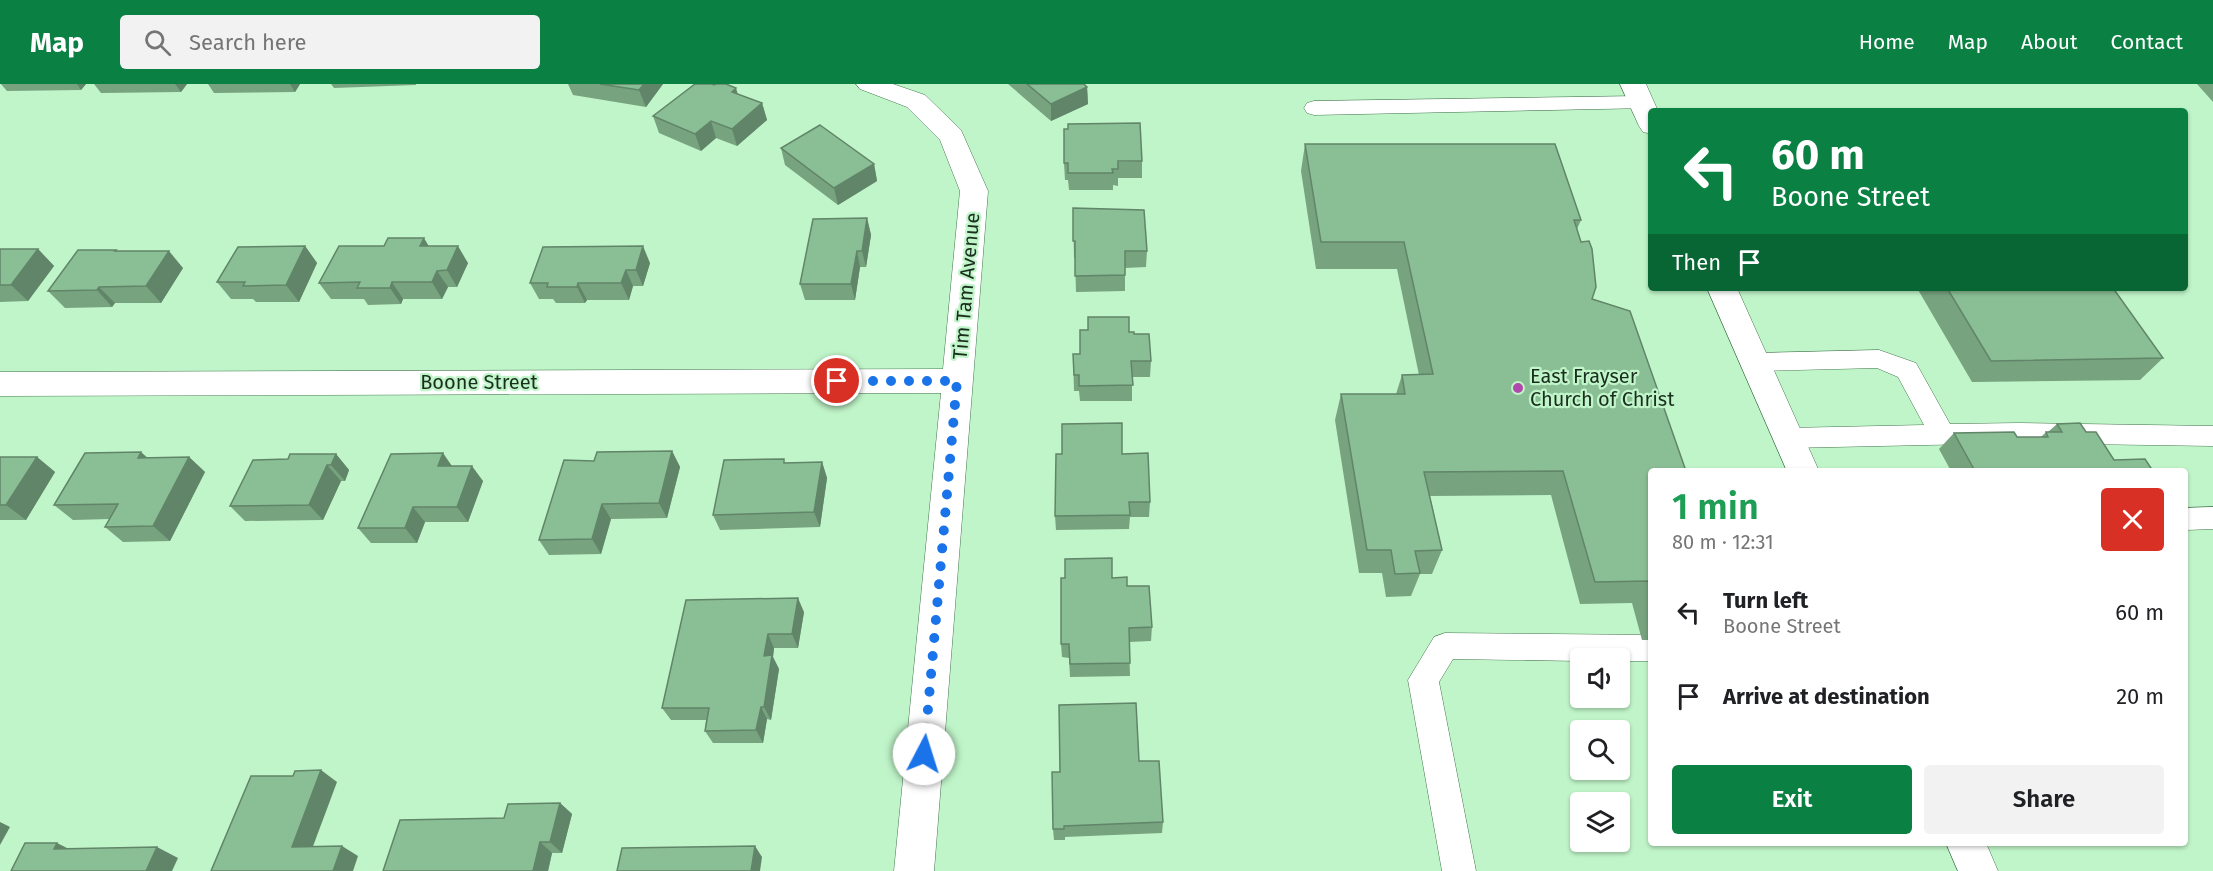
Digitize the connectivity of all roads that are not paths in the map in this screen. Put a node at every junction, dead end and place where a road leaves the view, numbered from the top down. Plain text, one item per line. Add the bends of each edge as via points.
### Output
1 (869, 84) edge
2 (1642, 104) edge
3 (1314, 108) dead end
4 (1723, 291) edge
5 (1755, 362) junction
6 (957, 381) junction
7 (0, 384) edge
8 (1943, 435) junction
9 (2213, 436) edge
10 (1788, 438) junction
11 (1802, 468) edge
12 (2213, 518) edge
13 (2188, 519) edge
14 (1648, 648) edge
15 (1967, 846) edge
16 (914, 871) edge
17 (1459, 871) edge
18 (1978, 871) edge

1 - 6 street, Tim Tam Avenue via 916,101 952,136 974,191
2 - 3 lane
4 - 5 street
5 - 8 lane via 1880,359 1906,370
5 - 10 street
6 - 7 street, Boone Street
6 - 16 street, Tim Tam Avenue
8 - 9 lane
8 - 10 lane
10 - 11 street
12 - 13 lane
14 - 17 lane via 1446,646 1423,680
15 - 18 street

